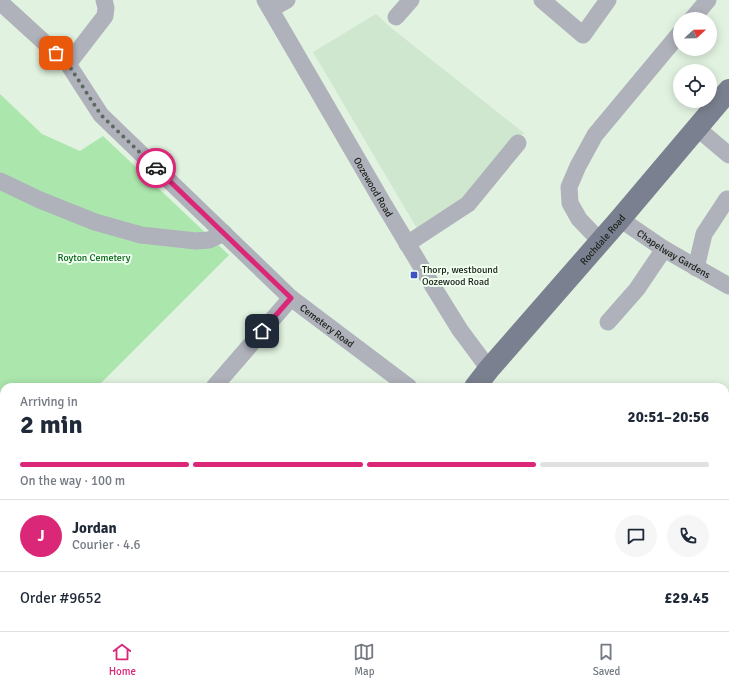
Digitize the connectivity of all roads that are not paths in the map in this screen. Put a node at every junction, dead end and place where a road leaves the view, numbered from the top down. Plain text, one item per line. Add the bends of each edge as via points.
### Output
1 (104, 0) edge
2 (287, 0) edge
3 (412, 0) edge
4 (542, 0) edge
5 (608, 0) edge
6 (708, 0) edge
7 (0, 2) edge
8 (268, 5) edge
9 (698, 12) edge
10 (396, 17) dead end
11 (673, 42) edge
12 (68, 64) junction
13 (729, 90) edge
14 (697, 128) junction
15 (518, 143) dead end
16 (729, 155) edge
17 (0, 181) edge
18 (727, 199) dead end
19 (620, 219) junction
20 (224, 233) junction
21 (600, 241) junction
22 (407, 244) junction
23 (664, 249) junction
24 (696, 268) junction
25 (729, 286) edge
26 (291, 298) junction
27 (608, 322) dead end
28 (489, 369) junction
29 (217, 383) edge
30 (404, 383) edge
31 (477, 383) edge

1 - 12 street via 105,16
2 - 8 street
3 - 10 street
4 - 5 street via 583,34
6 - 9 street
7 - 12 street, Cemetery Road
8 - 22 street, Oozewood Road
11 - 21 street via 595,135 569,187 570,203 578,219
12 - 20 street, Cemetery Road via 101,115
13 - 14 main road, Rochdale Road
14 - 16 street
14 - 19 main road, Rochdale Road
15 - 22 street via 468,204
17 - 20 street via 95,222 141,235 196,241 209,240
18 - 24 street via 704,234
19 - 21 main road, Rochdale Road
19 - 23 street, Chapelway Gardens
20 - 26 street, Cemetery Road
21 - 28 main road, Rochdale Road
22 - 28 street, Oozewood Road via 460,330
23 - 24 street, Chapelway Gardens
23 - 27 street via 637,289
24 - 25 street, Chapelway Gardens
26 - 29 street
26 - 30 street, Cemetery Road
28 - 31 main road, Rochdale Road

